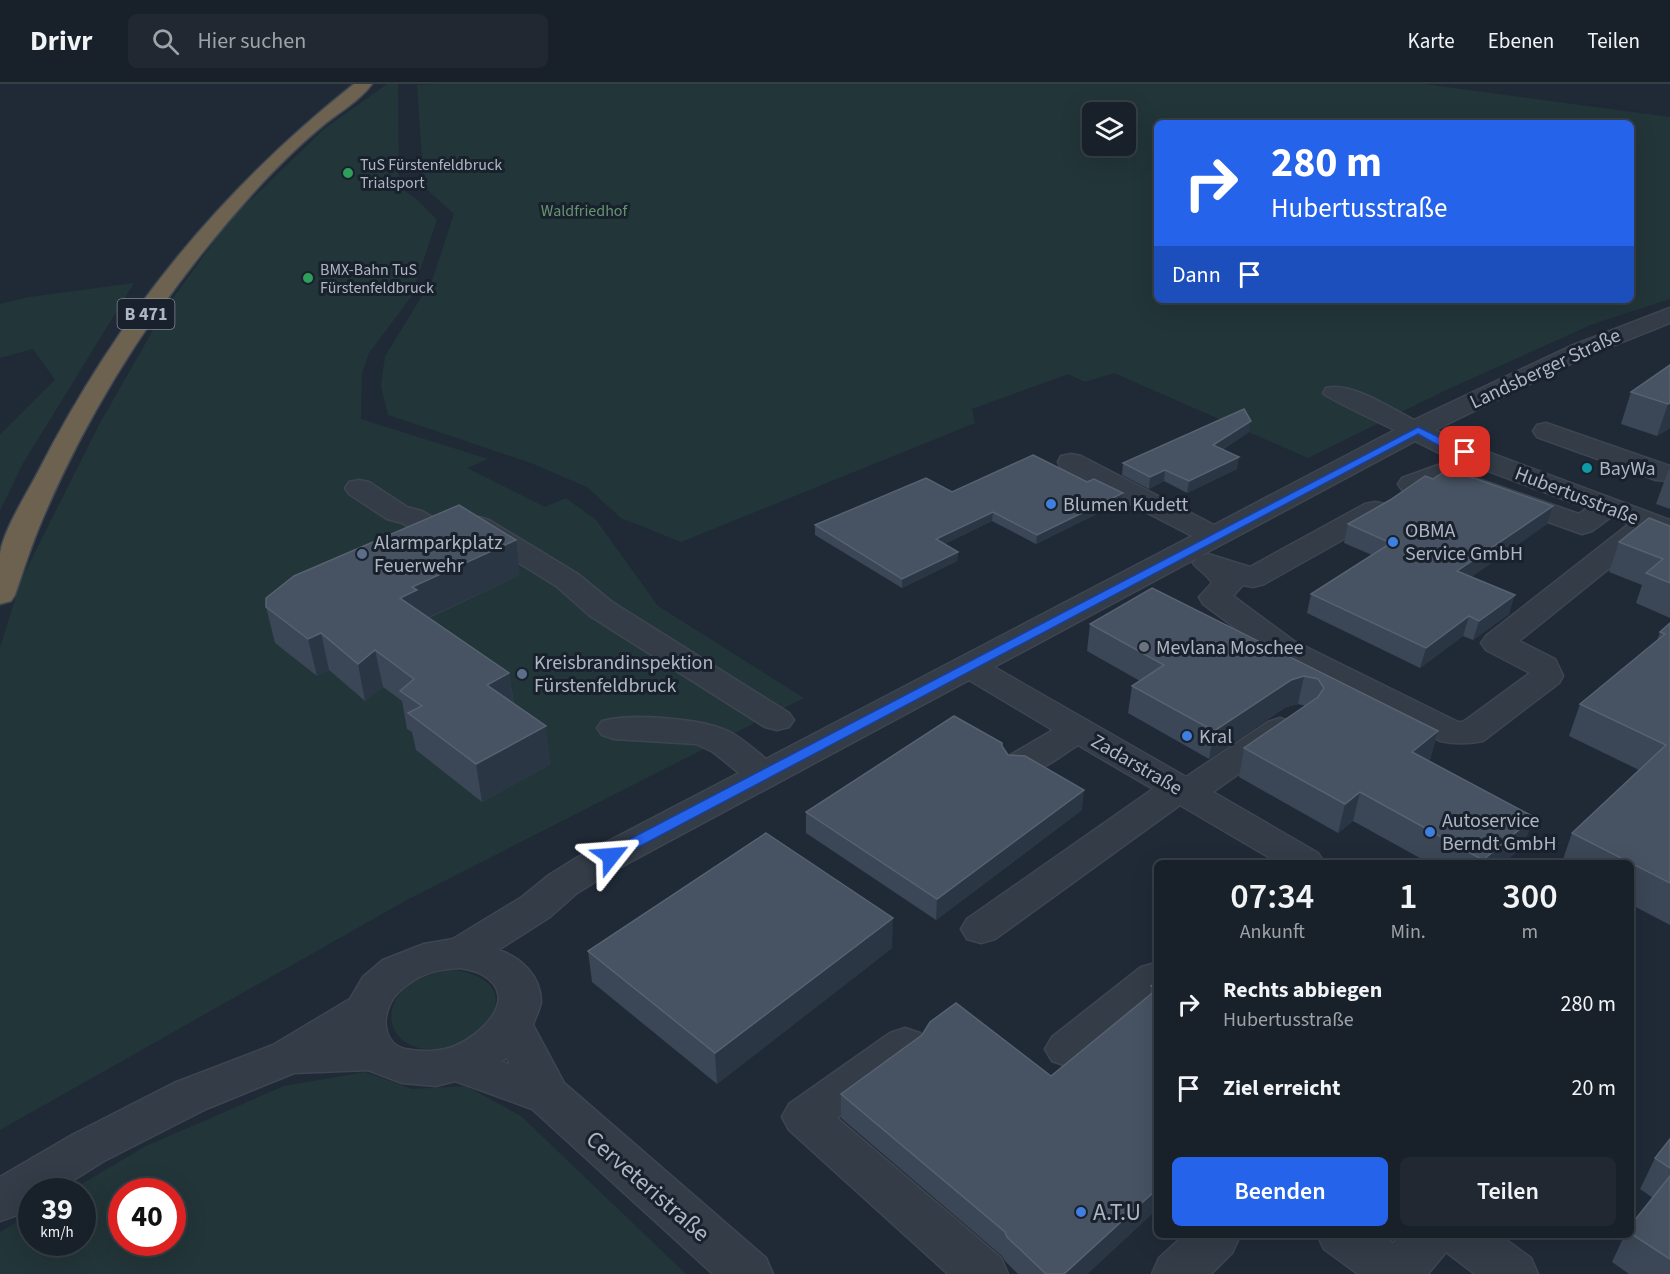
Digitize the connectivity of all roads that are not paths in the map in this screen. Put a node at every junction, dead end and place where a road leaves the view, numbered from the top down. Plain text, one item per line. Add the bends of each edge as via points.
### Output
1 (364, 84) edge
2 (1670, 315) edge
3 (1335, 393) dead end
4 (1418, 430) junction
5 (1546, 431) dead end
6 (1071, 462) dead end
7 (1668, 473) edge
8 (1412, 484) edge
9 (358, 488) dead end
10 (1612, 507) junction
11 (1375, 510) edge
12 (1659, 526) edge
13 (1216, 537) junction
14 (1187, 552) junction
15 (1217, 568) junction
16 (0, 595) edge
17 (969, 666) junction
18 (1299, 716) edge
19 (777, 720) dead end
20 (614, 728) dead end
21 (1078, 730) junction
22 (1020, 765) edge
23 (764, 775) junction
24 (1183, 791) junction
25 (1301, 860) edge
26 (536, 907) junction
27 (981, 929) dead end
28 (462, 953) junction
29 (510, 973) junction
30 (1154, 980) edge
31 (365, 1010) junction
32 (512, 1026) junction
33 (905, 1045) edge
34 (1067, 1049) dead end
35 (375, 1053) junction
36 (288, 1056) junction
37 (458, 1064) junction
38 (548, 1096) junction
39 (0, 1200) edge
40 (1347, 1238) edge
41 (1428, 1238) edge
42 (1464, 1238) edge
43 (748, 1274) edge
44 (983, 1274) edge
45 (1397, 1274) edge
46 (1513, 1274) edge

1 - 16 highway, B 471 via 264,170 204,235 142,318 91,397 33,507
2 - 4 street, Landsberger Straße via 1541,368
3 - 4 street, Hubertusstraße
4 - 10 street, Hubertusstraße via 1444,445
4 - 13 street, Landsberger Straße
5 - 7 street
6 - 13 street
7 - 10 street
8 - 10 street via 1438,473 1582,525
9 - 19 street via 397,513 436,531 479,526
10 - 12 street, Hubertusstraße
11 - 15 street via 1253,578
12 - 15 street via 1497,643 1543,666 1547,676 1471,733 1452,733 1283,648 1214,597 1228,584
13 - 14 street, Landsberger Straße
14 - 15 street
14 - 17 street, Landsberger Straße
17 - 21 street, Zadarstraße
17 - 23 street, Landsberger Straße
18 - 24 street
20 - 23 street via 711,737
21 - 22 street
21 - 24 street, Zadarstraße
23 - 26 street, Landsberger Straße via 592,866
24 - 25 street, Zadarstraße
24 - 27 street
26 - 28 street, Landsberger Straße
26 - 29 street, Landsberger Straße
28 - 29 street via 497,963
28 - 31 street via 412,963 390,976 373,993
29 - 32 street via 520,995
30 - 34 street
31 - 35 street via 364,1029
31 - 36 street
32 - 37 street via 490,1049
32 - 38 street, Cerveteristraße
33 - 44 street via 805,1117
35 - 36 street
35 - 37 street via 396,1065 414,1069
36 - 39 street via 190,1096 88,1148
37 - 38 street, Cerveteristraße
38 - 43 street, Cerveteristraße
40 - 45 street
41 - 45 street
42 - 46 street

